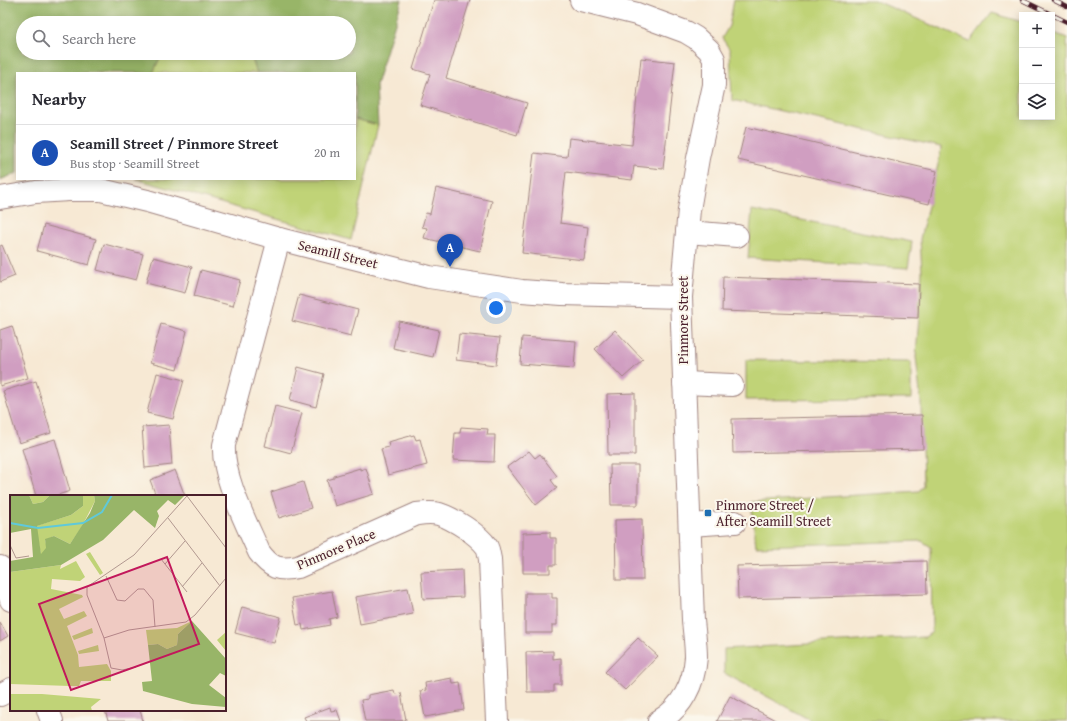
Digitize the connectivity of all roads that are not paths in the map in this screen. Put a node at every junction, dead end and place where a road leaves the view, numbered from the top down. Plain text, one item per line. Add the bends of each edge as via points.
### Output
1 (581, 0) edge
2 (0, 198) edge
3 (687, 232) junction
4 (737, 236) dead end
5 (280, 239) junction
6 (681, 297) junction
7 (684, 383) junction
8 (732, 385) dead end
9 (735, 522) dead end
10 (690, 525) junction
11 (0, 567) edge
12 (10, 595) edge
13 (10, 690) edge
14 (0, 695) edge
15 (48, 711) edge
16 (52, 721) edge
17 (497, 721) edge
18 (660, 721) edge

1 - 3 street, Pinmore Street via 637,14 686,32 709,50 714,59 714,85 698,158
2 - 5 street, Seamill Street via 36,192 101,190
3 - 4 street
3 - 6 street, Pinmore Street
5 - 6 street, Seamill Street via 429,277 492,287 562,294
5 - 17 street, Pinmore Place via 223,456 227,474 259,552 267,563 286,570 298,568 417,514 438,514 463,526 488,548 490,559
6 - 7 street, Pinmore Street
7 - 8 street
7 - 10 street, Pinmore Street
9 - 10 street
10 - 18 street, Pinmore Street via 696,657 692,677 679,706
11 - 12 street
13 - 14 street
15 - 16 street

